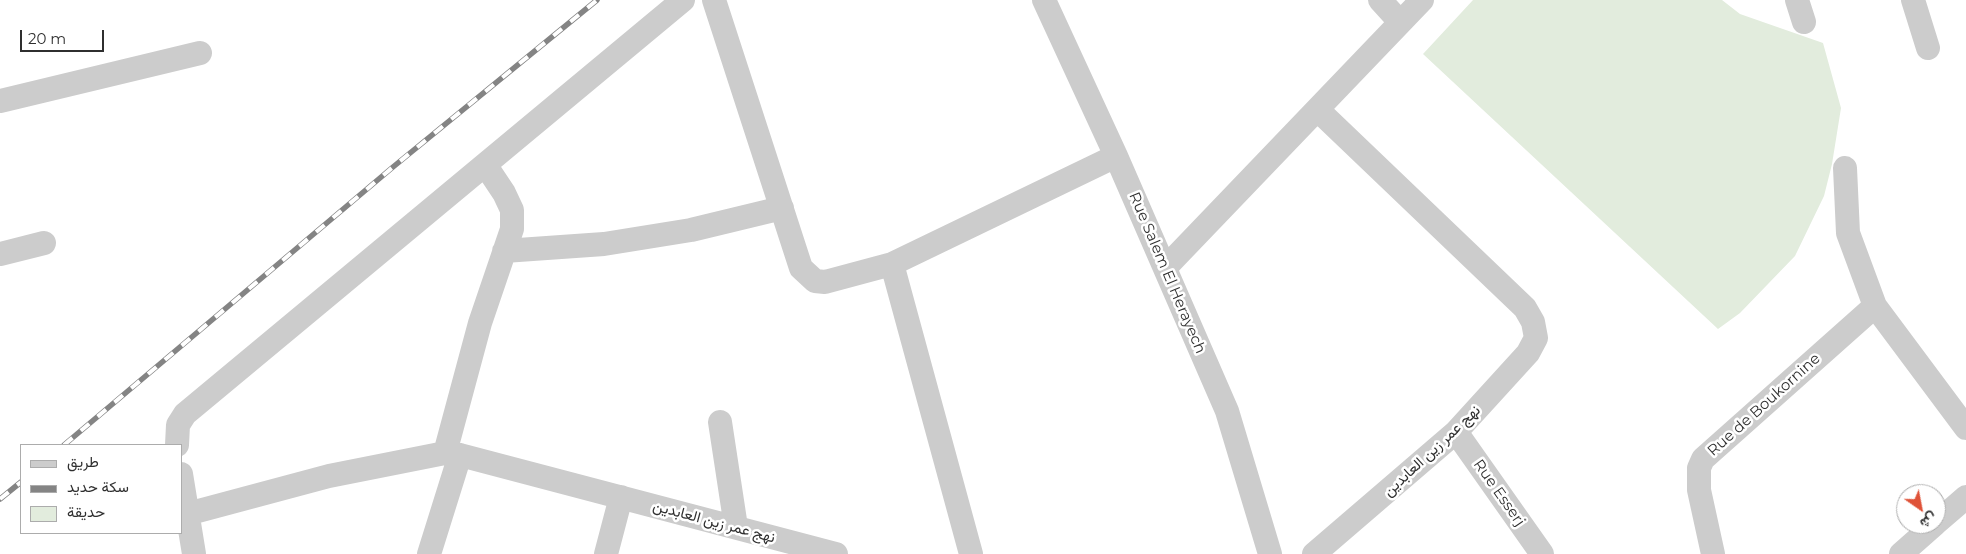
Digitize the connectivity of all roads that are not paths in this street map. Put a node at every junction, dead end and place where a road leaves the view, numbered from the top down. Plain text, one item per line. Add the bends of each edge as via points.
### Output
1 (683, 0) edge
2 (714, 0) edge
3 (1044, 0) edge
4 (1380, 0) edge
5 (1422, 0) edge
6 (1913, 0) edge
7 (1400, 22) junction
8 (1928, 48) dead end
9 (200, 53) dead end
10 (0, 100) edge
11 (1318, 111) junction
12 (1116, 156) junction
13 (486, 166) junction
14 (1845, 168) dead end
15 (782, 208) junction
16 (44, 243) dead end
17 (504, 250) junction
18 (0, 254) edge
19 (892, 264) junction
20 (1166, 268) junction
21 (1875, 306) junction
22 (720, 422) dead end
23 (1966, 428) edge
24 (1456, 432) junction
25 (177, 444) edge
26 (452, 454) junction
27 (182, 481) edge
28 (621, 497) junction
29 (1966, 497) edge
30 (187, 514) junction
31 (1946, 515) edge
32 (736, 527) junction
33 (1924, 534) edge
34 (827, 553) edge
35 (194, 554) edge
36 (429, 554) edge
37 (606, 554) edge
38 (971, 554) edge
39 (1270, 554) edge
40 (1314, 554) edge
41 (1542, 554) edge
42 (1713, 554) edge
43 (1901, 554) edge

1 - 13 street
2 - 15 street
3 - 12 street, Rue Salem El Herayech
4 - 7 street
5 - 7 street
6 - 8 street
7 - 11 street
9 - 10 street
11 - 20 street
11 - 24 street, نهج عمر زين العابدين via 1525,308 1533,322 1536,338 1528,353
12 - 19 street
12 - 20 street, Rue Salem El Herayech
13 - 17 street via 512,210 512,229
13 - 25 street via 186,414 178,425
14 - 21 street via 1848,233
15 - 17 street via 691,230 604,244
15 - 19 street via 801,268 815,281 825,282
16 - 18 street
17 - 26 street via 480,324
19 - 38 street
20 - 39 street, Rue Salem El Herayech via 1227,411
21 - 23 street
21 - 42 street, Rue de Boukornine via 1703,459 1699,468 1699,490
22 - 32 street
24 - 40 street, نهج عمر زين العابدين
24 - 41 street, Rue Esserj
26 - 28 street, نهج عمر زين العابدين
26 - 30 street via 328,476
26 - 36 street
27 - 30 street
28 - 32 street, نهج عمر زين العابدين
28 - 37 street
29 - 31 street
30 - 35 street
32 - 34 street, نهج عمر زين العابدين
33 - 43 street

